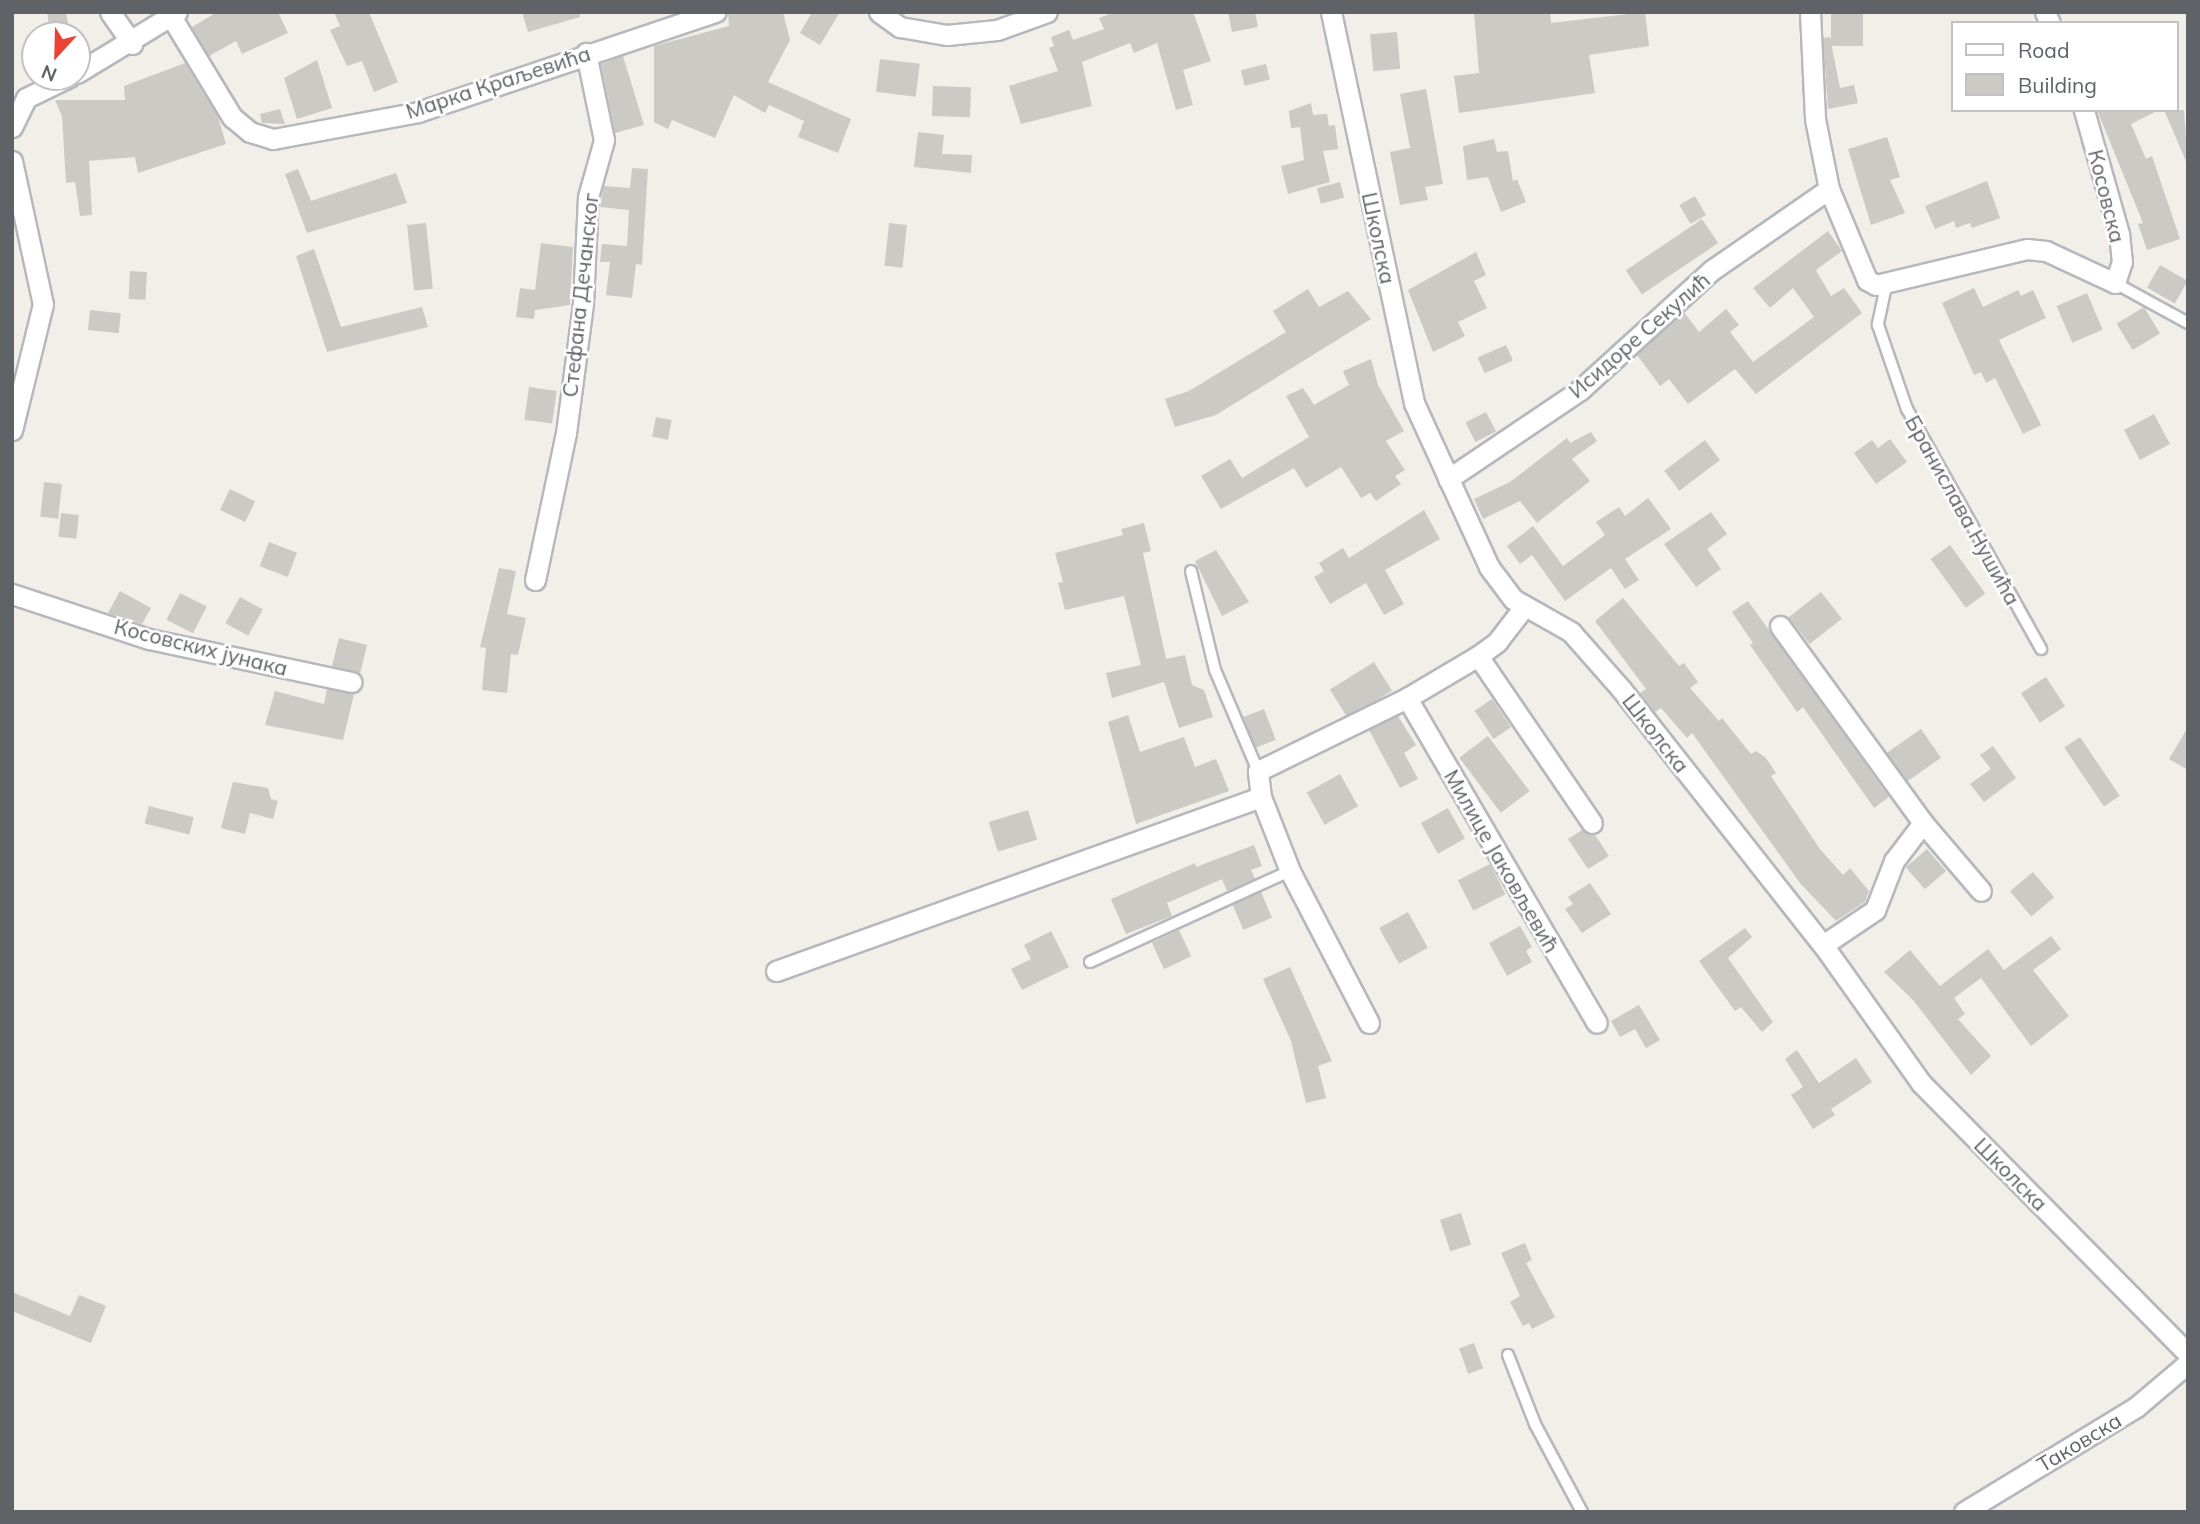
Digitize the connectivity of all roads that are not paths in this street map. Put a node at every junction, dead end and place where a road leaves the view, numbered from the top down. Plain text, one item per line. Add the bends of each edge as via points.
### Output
1 (110, 12) edge
2 (716, 12) edge
3 (879, 12) edge
4 (1048, 12) edge
5 (1331, 12) edge
6 (1810, 12) edge
7 (174, 15) edge
8 (132, 44) junction
9 (586, 53) junction
10 (91, 66) edge
11 (40, 91) edge
12 (2085, 112) edge
13 (12, 127) edge
14 (12, 161) edge
15 (1829, 190) junction
16 (2115, 283) junction
17 (1886, 286) junction
18 (2188, 323) edge
19 (12, 430) edge
20 (1448, 479) junction
21 (1191, 571) dead end
22 (535, 580) dead end
23 (12, 594) edge
24 (1524, 607) junction
25 (1780, 626) dead end
26 (2041, 649) dead end
27 (1478, 656) junction
28 (351, 682) dead end
29 (1407, 698) junction
30 (1258, 771) junction
31 (1261, 797) junction
32 (1592, 823) dead end
33 (1923, 823) junction
34 (1290, 871) junction
35 (1981, 891) dead end
36 (1823, 945) junction
37 (1090, 962) dead end
38 (776, 971) dead end
39 (1368, 1023) dead end
40 (1597, 1023) dead end
41 (2188, 1354) edge
42 (1508, 1355) dead end
43 (2188, 1363) edge
44 (1582, 1512) edge
45 (1964, 1512) edge

1 - 8 street
2 - 9 street, Марка Краљевића
3 - 4 street via 900,27 947,35 997,30
5 - 20 street, Школска via 1414,403
6 - 15 street via 1815,119
7 - 8 street
7 - 9 street, Марка Краљевића via 232,117 250,132 273,139 418,112
8 - 10 street
9 - 22 street, Стефана Дечанског via 604,140 588,197 583,303 566,433
11 - 13 street via 26,98
12 - 16 street, Косовска via 2119,234 2122,262
14 - 19 street via 43,304
15 - 17 street via 1867,279
15 - 20 street, Исидоре Секулић via 1712,270 1580,390
16 - 17 street via 2046,251 2027,249
16 - 18 lane
17 - 26 lane, Бранислава Нушића via 1878,325 1907,409
20 - 24 street, Школска via 1489,567
21 - 30 lane via 1215,670
23 - 28 street, Косовских јунака via 149,639
24 - 27 street via 1497,642
24 - 36 street, Школска via 1571,632
25 - 33 street
27 - 29 street
27 - 32 street
29 - 30 street
29 - 40 street, Милице Јаковљевић
30 - 31 street
31 - 34 street
31 - 38 street
33 - 35 street
33 - 36 street via 1894,861 1875,910 1856,928
34 - 37 lane
34 - 39 street
36 - 41 street, Школска via 1921,1083
42 - 44 lane via 1535,1424
43 - 45 street, Таковска via 2136,1407

